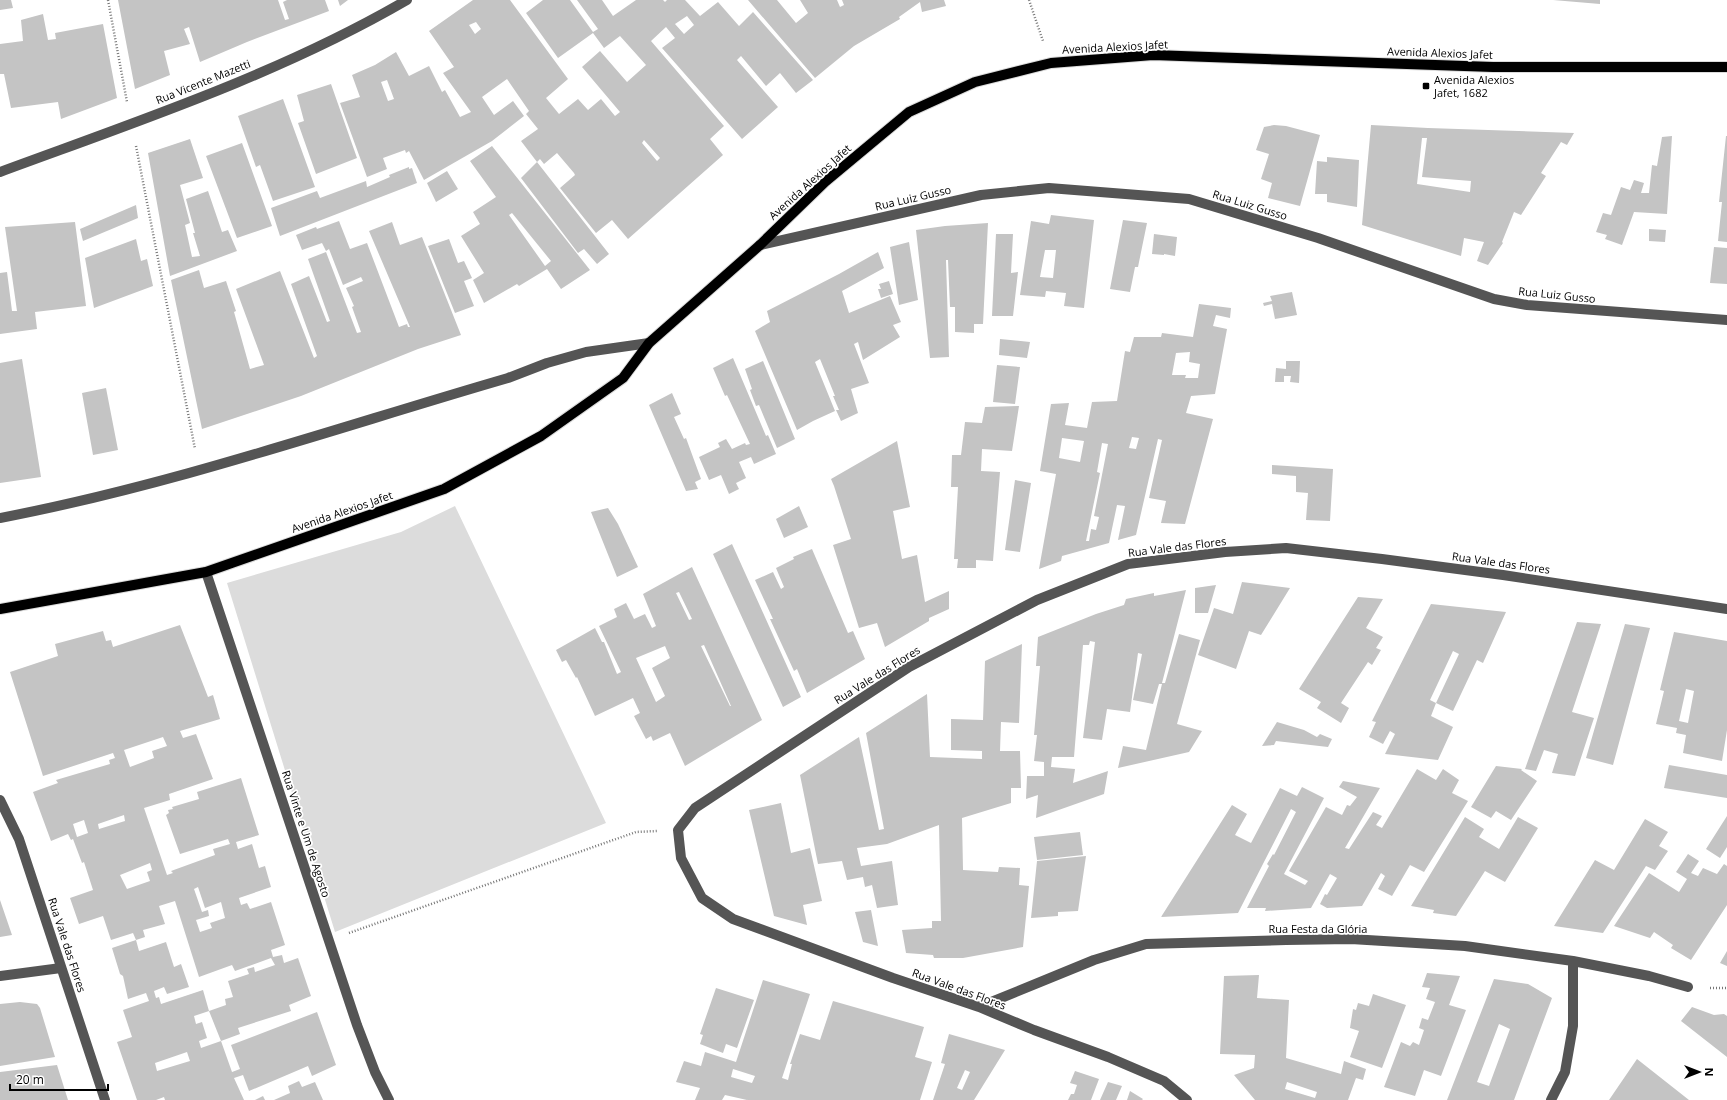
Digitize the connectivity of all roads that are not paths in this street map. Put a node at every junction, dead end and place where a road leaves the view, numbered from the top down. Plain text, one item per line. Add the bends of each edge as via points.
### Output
1 (407, 0) edge
2 (1727, 67) edge
3 (0, 172) edge
4 (760, 245) junction
5 (1727, 320) edge
6 (649, 344) junction
7 (0, 518) edge
8 (206, 572) junction
9 (1727, 609) edge
10 (0, 610) edge
11 (0, 800) edge
12 (1573, 961) junction
13 (61, 968) junction
14 (0, 976) edge
15 (1688, 987) dead end
16 (979, 1007) junction
17 (105, 1100) edge
18 (389, 1100) edge
19 (1187, 1100) edge
20 (1551, 1100) edge

1 - 3 street, Rua Vicente Mazetti via 286,62 131,124
2 - 4 main road, Avenida Alexios Jafet via 1493,67 1153,55 1051,63 975,82 909,112 825,182
4 - 5 street, Rua Luiz Gusso via 981,195 1049,188 1189,199 1318,238 1494,299 1542,306
4 - 6 main road, Avenida Alexios Jafet
6 - 7 street via 580,354 196,472
6 - 8 main road, Avenida Alexios Jafet via 623,378 586,406 541,436 444,489
8 - 10 main road, Avenida Alexios Jafet
8 - 18 street, Rua Vinte e Um de Agosto via 328,941 375,1072
9 - 16 street, Rua Vale das Flores via 1503,575 1286,548 1225,552 1128,564 1037,600 909,667 696,808 678,830 681,858 702,898 733,919
11 - 13 street, Rua Vale das Flores via 18,839
12 - 15 street, Rua Festa da Glória
12 - 16 street, Rua Festa da Glória via 1465,946 1351,938 1146,944 1094,960
12 - 20 street via 1573,1026 1565,1072
13 - 14 street
13 - 17 street, Rua Vale das Flores
16 - 19 street, Rua Vale das Flores via 1164,1081

